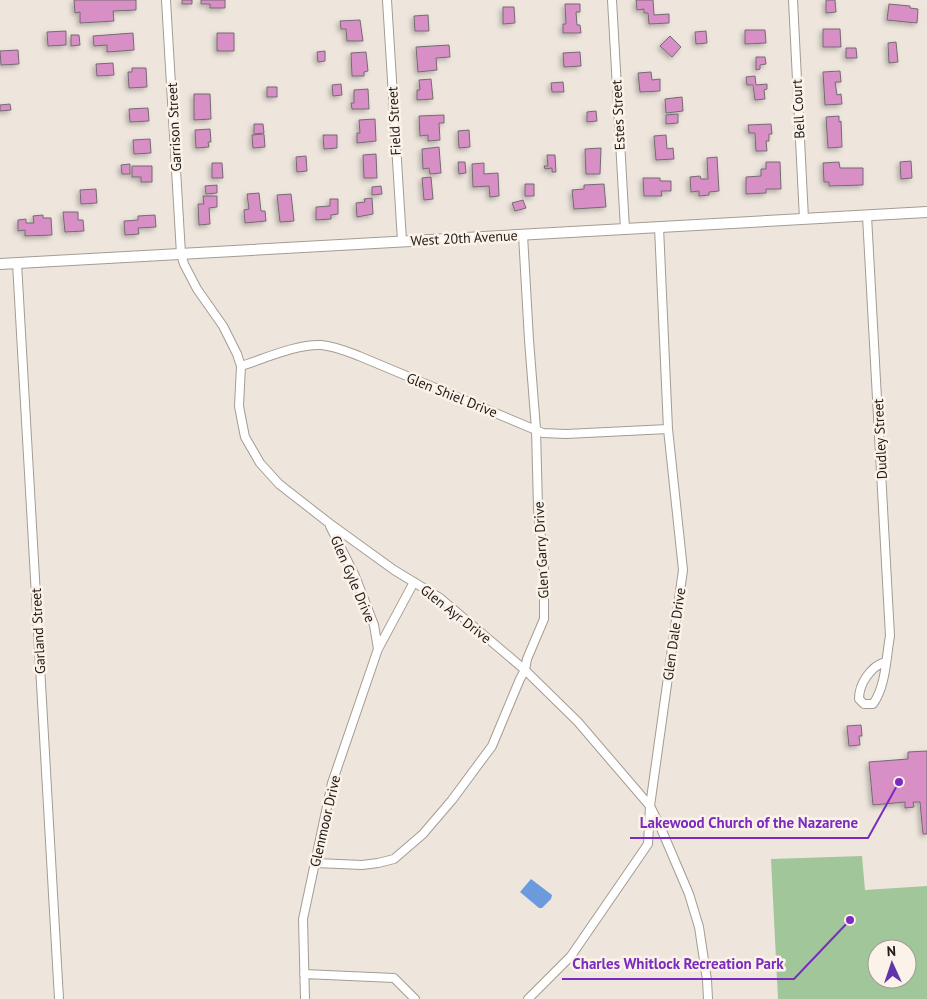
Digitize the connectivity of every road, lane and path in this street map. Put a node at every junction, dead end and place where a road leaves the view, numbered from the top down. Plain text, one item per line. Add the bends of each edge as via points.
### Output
1 (166, 0) edge
2 (387, 0) edge
3 (612, 0) edge
4 (792, 0) edge
5 (927, 212) edge
6 (868, 216) junction
7 (804, 219) junction
8 (659, 228) junction
9 (625, 229) junction
10 (523, 235) junction
11 (402, 241) junction
12 (181, 254) junction
13 (17, 262) junction
14 (0, 264) edge
15 (241, 366) junction
16 (536, 429) junction
17 (668, 429) junction
18 (329, 524) junction
19 (414, 582) junction
20 (378, 649) junction
21 (885, 662) junction
22 (525, 670) junction
23 (650, 806) junction
24 (316, 863) junction
25 (304, 974) junction
26 (59, 999) edge
27 (305, 999) edge
28 (415, 999) edge
29 (528, 999) edge
30 (708, 999) edge

1 - 12 street, Garrison Street
2 - 11 street, Field Street
3 - 9 street, Estes Street
4 - 7 street, Bell Court
5 - 6 street, West 20th Avenue
6 - 7 street, West 20th Avenue
6 - 21 street, Dudley Street via 890,612
7 - 8 street, West 20th Avenue
8 - 9 street, West 20th Avenue
8 - 17 street, Glen Dale Drive
9 - 10 street, West 20th Avenue
10 - 11 street, West 20th Avenue
10 - 16 street, Glen Garry Drive
11 - 12 street, West 20th Avenue
12 - 13 street, West 20th Avenue
12 - 15 street, Glen Ayr Drive via 197,289 231,340
13 - 14 street, West 20th Avenue
13 - 26 street, Garland Street
15 - 16 street, Glen Shiel Drive via 302,347 331,346
15 - 18 street, Glen Ayr Drive via 238,406 251,449 279,484
16 - 17 street, Glen Shiel Drive via 566,434
16 - 22 street, Glen Garry Drive via 544,619
17 - 23 street, Glen Dale Drive via 683,570
18 - 19 street, Glen Ayr Drive
18 - 20 street, Glen Gyle Drive via 374,624
19 - 20 street, Glen Gyle Drive
19 - 22 street, Glen Ayr Drive via 452,608
20 - 24 street, Glenmoor Drive via 332,783
21 - 21 street, Dudley Street via 878,664 865,678 859,694 864,704 873,704 878,696
22 - 23 street, Glen Ayr Drive via 578,722
22 - 24 street, Glen Garry Drive via 492,746 423,834 394,859 362,865
23 - 29 street, Glen Dale Drive via 648,844 571,956
23 - 30 street, Glen Ayr Drive via 686,888 699,927
24 - 25 street, Glenmoor Drive via 303,919
25 - 27 street, Glenmoor Drive
25 - 28 street via 394,978

